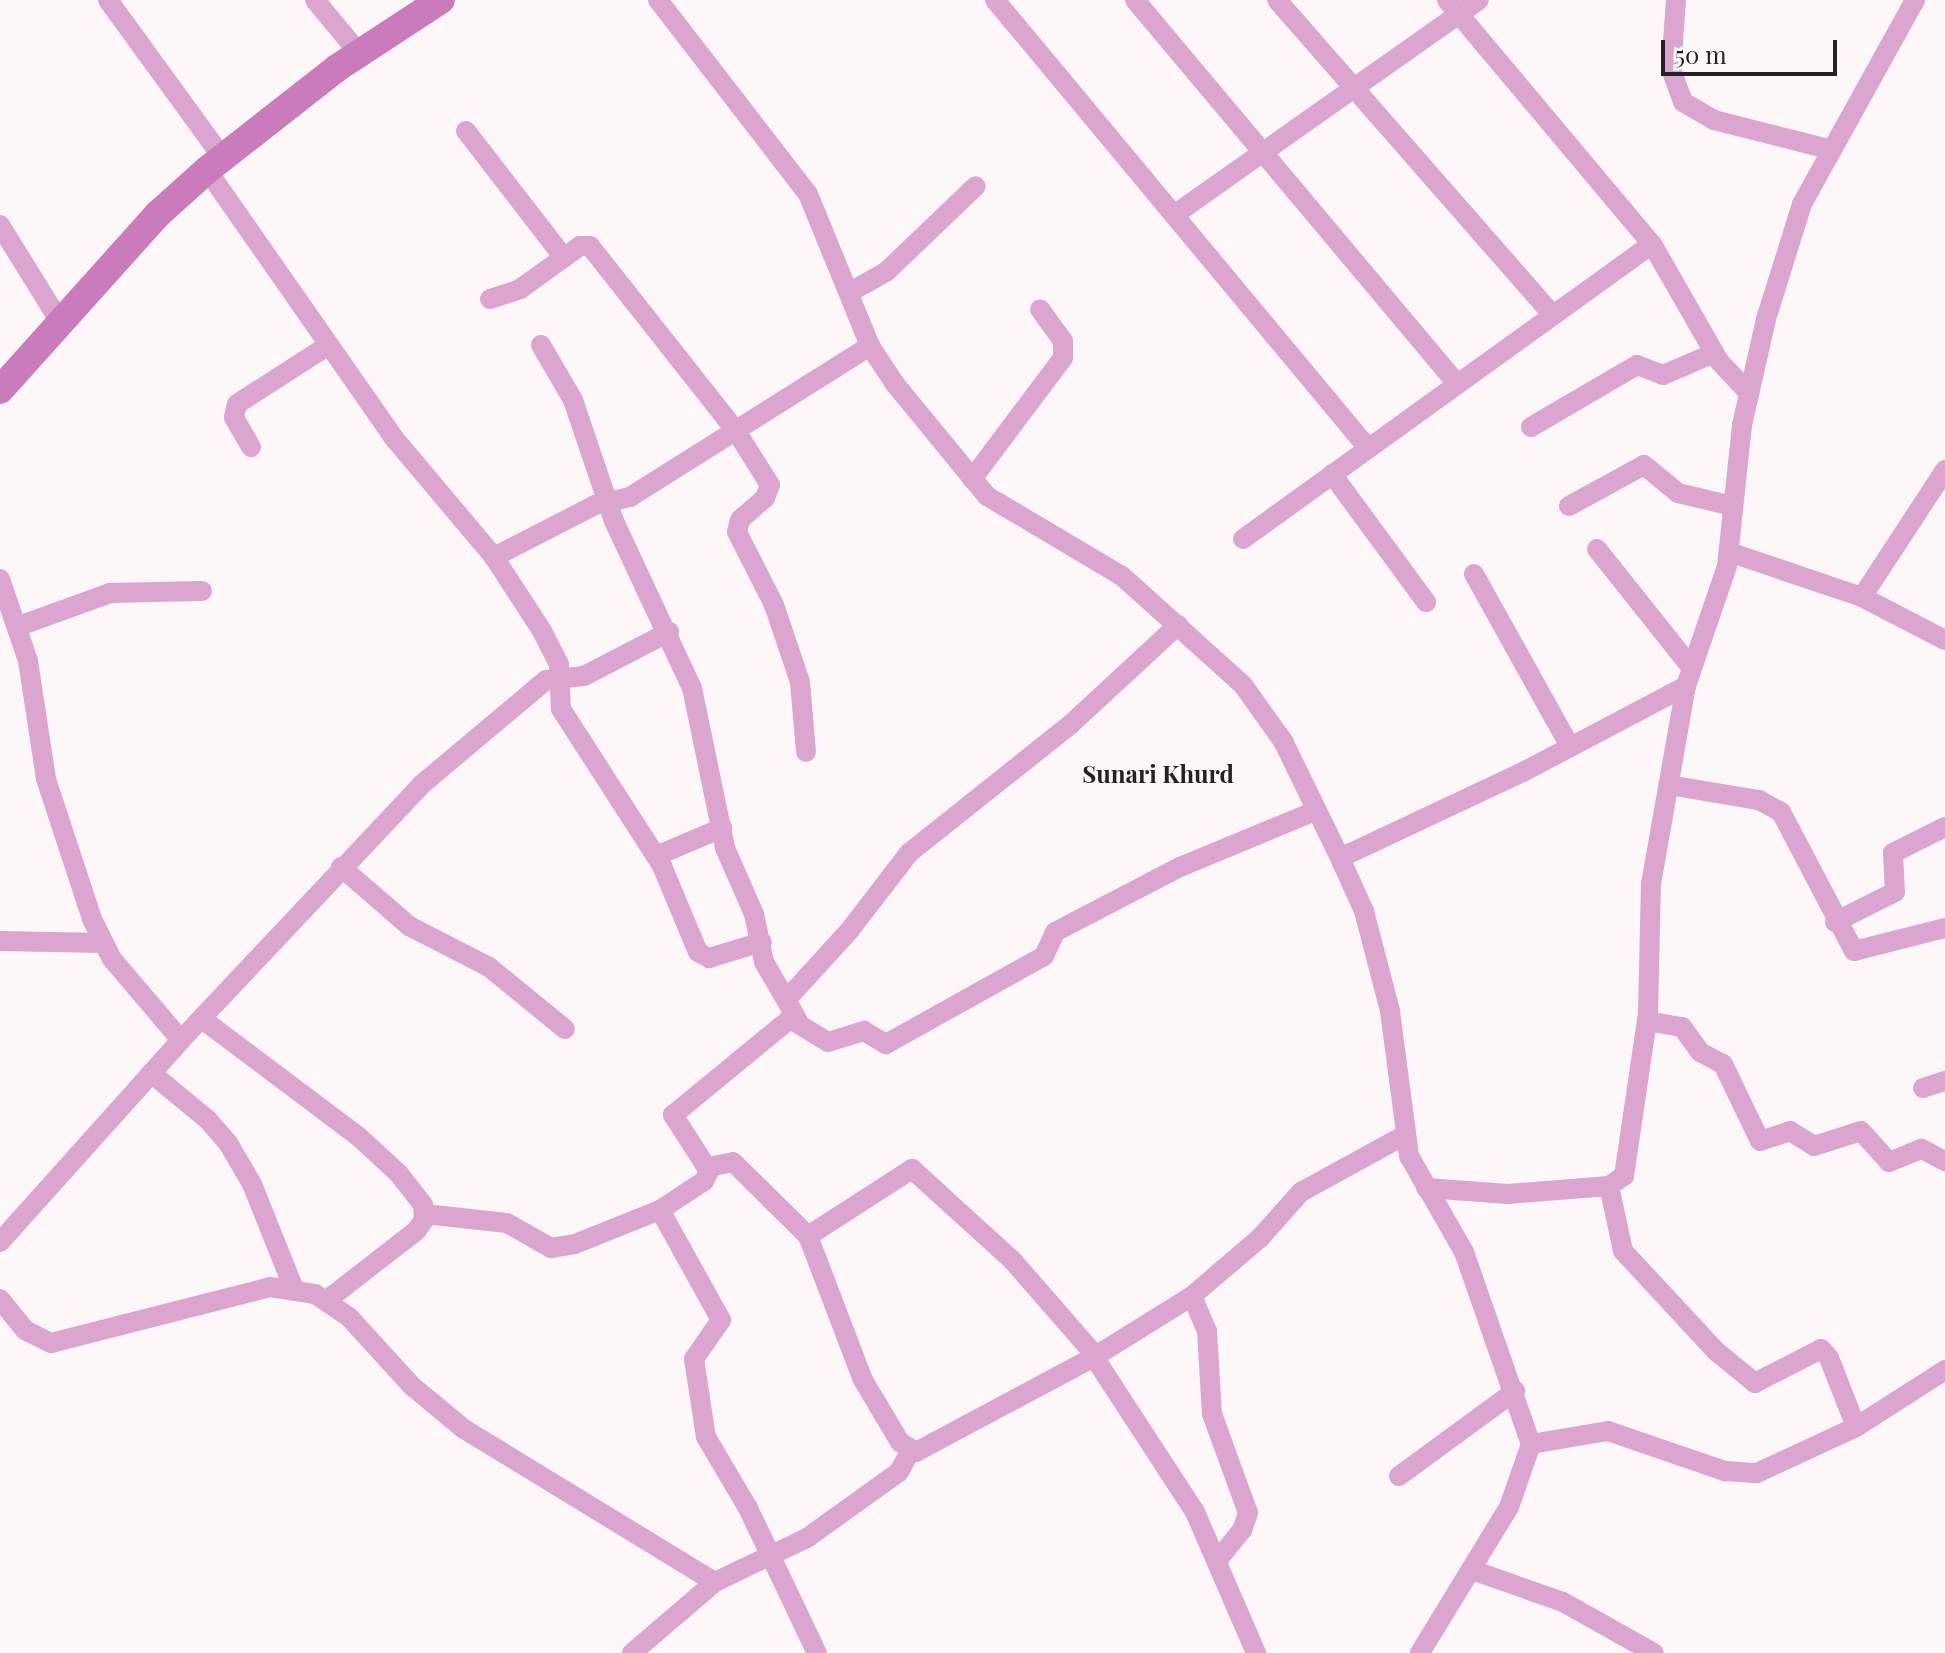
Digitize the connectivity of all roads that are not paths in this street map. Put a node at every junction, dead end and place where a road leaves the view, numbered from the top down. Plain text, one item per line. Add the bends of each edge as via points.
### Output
1 (108, 0) edge
2 (315, 0) edge
3 (441, 0) edge
4 (658, 0) edge
5 (995, 0) edge
6 (1135, 0) edge
7 (1277, 0) edge
8 (1479, 0) edge
9 (1676, 0) edge
10 (1915, 0) edge
11 (1453, 7) edge
12 (359, 53) junction
13 (1351, 88) junction
14 (466, 131) dead end
15 (1829, 149) junction
16 (1258, 153) junction
17 (214, 163) junction
18 (976, 186) dead end
19 (1174, 215) junction
20 (0, 225) edge
21 (1652, 244) junction
22 (564, 258) junction
23 (850, 292) junction
24 (490, 299) dead end
25 (1040, 309) dead end
26 (1552, 314) junction
27 (59, 320) junction
28 (541, 345) dead end
29 (327, 346) junction
30 (870, 346) junction
31 (1714, 353) junction
32 (1456, 382) junction
33 (0, 390) edge
34 (1749, 393) junction
35 (1531, 427) dead end
36 (736, 431) junction
37 (251, 447) dead end
38 (1367, 447) junction
39 (1945, 470) edge
40 (1332, 474) junction
41 (972, 479) junction
42 (607, 502) junction
43 (1569, 506) dead end
44 (1732, 506) junction
45 (1243, 539) dead end
46 (1597, 549) dead end
47 (1729, 552) junction
48 (494, 557) junction
49 (1474, 574) dead end
50 (0, 579) edge
51 (202, 591) dead end
52 (1862, 597) junction
53 (1426, 602) dead end
54 (1178, 625) junction
55 (19, 626) junction
56 (669, 632) junction
57 (1945, 640) edge
58 (559, 677) junction
59 (1689, 677) junction
60 (1569, 745) junction
61 (806, 752) dead end
62 (1669, 785) junction
63 (1315, 811) junction
64 (1945, 827) edge
65 (722, 828) junction
66 (656, 856) junction
67 (1340, 858) junction
68 (341, 867) junction
69 (1835, 922) junction
70 (1945, 928) edge
71 (0, 941) edge
72 (762, 942) junction
73 (102, 943) junction
74 (787, 999) junction
75 (202, 1019) junction
76 (797, 1019) junction
77 (1647, 1021) junction
78 (565, 1029) dead end
79 (181, 1040) junction
80 (151, 1073) junction
81 (1945, 1081) edge
82 (1923, 1088) dead end
83 (1405, 1135) junction
84 (1945, 1161) edge
85 (708, 1167) junction
86 (1609, 1186) junction
87 (1426, 1188) junction
88 (660, 1210) junction
89 (425, 1214) junction
90 (808, 1236) junction
91 (0, 1242) edge
92 (294, 1289) junction
93 (1192, 1296) junction
94 (0, 1299) edge
95 (327, 1300) junction
96 (1095, 1357) junction
97 (1945, 1370) edge
98 (1515, 1391) junction
99 (1856, 1427) junction
100 (1531, 1444) junction
101 (911, 1450) junction
102 (1399, 1476) dead end
103 (769, 1559) junction
104 (1218, 1560) junction
105 (1472, 1570) junction
106 (715, 1582) junction
107 (632, 1653) edge
108 (817, 1653) edge
109 (1256, 1653) edge
110 (1420, 1653) edge
111 (1654, 1653) edge

1 - 17 street
2 - 12 street
3 - 12 street
4 - 23 street via 793,170 826,229
5 - 19 street
6 - 16 street
7 - 13 street
8 - 11 street
9 - 15 street via 1671,69 1683,102 1714,120
10 - 15 street
11 - 13 street
11 - 21 street
12 - 17 street
13 - 16 street
13 - 26 street
14 - 22 street
15 - 34 street via 1791,234
16 - 19 street
16 - 32 street
17 - 27 street
17 - 29 street
18 - 23 street via 886,272
19 - 38 street
20 - 27 street
21 - 26 street
21 - 31 street
22 - 24 street via 520,289
22 - 36 street via 585,245 594,249
23 - 30 street
25 - 41 street via 1063,341 1063,358
26 - 32 street
27 - 33 street
28 - 42 street via 580,416
29 - 37 street via 237,404 234,417
29 - 48 street via 413,463
30 - 36 street
30 - 41 street
31 - 34 street
31 - 35 street via 1663,375 1637,365
32 - 38 street
34 - 44 street
36 - 42 street via 630,497
36 - 61 street via 770,485 765,498 740,520 737,532 774,605 800,682
38 - 40 street
39 - 52 street
40 - 45 street
40 - 53 street
41 - 54 street via 1024,521 1106,565
42 - 48 street
42 - 56 street
43 - 44 street via 1644,465 1678,493
44 - 47 street
46 - 59 street
47 - 52 street
47 - 59 street
48 - 58 street via 554,650
49 - 60 street
50 - 55 street
51 - 55 street via 110,593
52 - 57 street
54 - 63 street via 1260,706 1283,741
54 - 74 street via 1071,724 909,853
55 - 73 street via 46,779
56 - 58 street via 584,676
56 - 65 street via 704,724
58 - 66 street via 564,715
58 - 68 street via 542,684 464,747
59 - 60 street
59 - 62 street
60 - 67 street
62 - 69 street via 1759,800 1781,812
62 - 77 street via 1647,914
63 - 67 street
63 - 76 street via 1180,867 1055,932 1044,956 886,1044 864,1031 824,1041
64 - 69 street via 1893,853 1895,892
65 - 66 street
65 - 72 street
66 - 72 street via 702,956
67 - 83 street via 1364,911 1390,1011
68 - 75 street
68 - 78 street via 409,926 489,967
69 - 70 street via 1847,946 1858,952
71 - 73 street
72 - 74 street via 764,962
73 - 79 street
74 - 76 street
75 - 79 street
75 - 89 street via 359,1137 399,1174
76 - 85 street via 673,1115
77 - 84 street via 1682,1027 1700,1052 1723,1064 1760,1141 1790,1131 1810,1146 1861,1131 1889,1162 1922,1149
77 - 86 street via 1624,1176
79 - 80 street
80 - 91 street
80 - 92 street via 228,1143 252,1184
81 - 82 street
83 - 87 street
83 - 93 street via 1301,1192 1260,1238
85 - 88 street via 704,1181
85 - 90 street via 733,1162
86 - 87 street via 1508,1194
86 - 99 street via 1623,1251 1717,1352 1755,1383 1821,1349
87 - 98 street via 1464,1252
88 - 89 street via 575,1244 551,1248 507,1223
88 - 103 street via 721,1320 694,1359 699,1414
89 - 95 street via 416,1231
90 - 96 street via 912,1169 1013,1261
90 - 101 street via 863,1380 900,1442
92 - 94 street via 270,1287 210,1299 51,1343 25,1330
92 - 95 street
93 - 96 street
93 - 104 street via 1207,1331 1212,1414 1248,1513 1242,1530
95 - 106 street via 412,1386 464,1429
96 - 101 street via 922,1450
96 - 104 street via 1173,1472
97 - 99 street
98 - 100 street
98 - 102 street
99 - 100 street via 1750,1474 1725,1471 1608,1431
100 - 105 street via 1515,1493
101 - 103 street via 899,1472
103 - 106 street
103 - 108 street
104 - 109 street
105 - 110 street
105 - 111 street via 1563,1602
106 - 107 street

